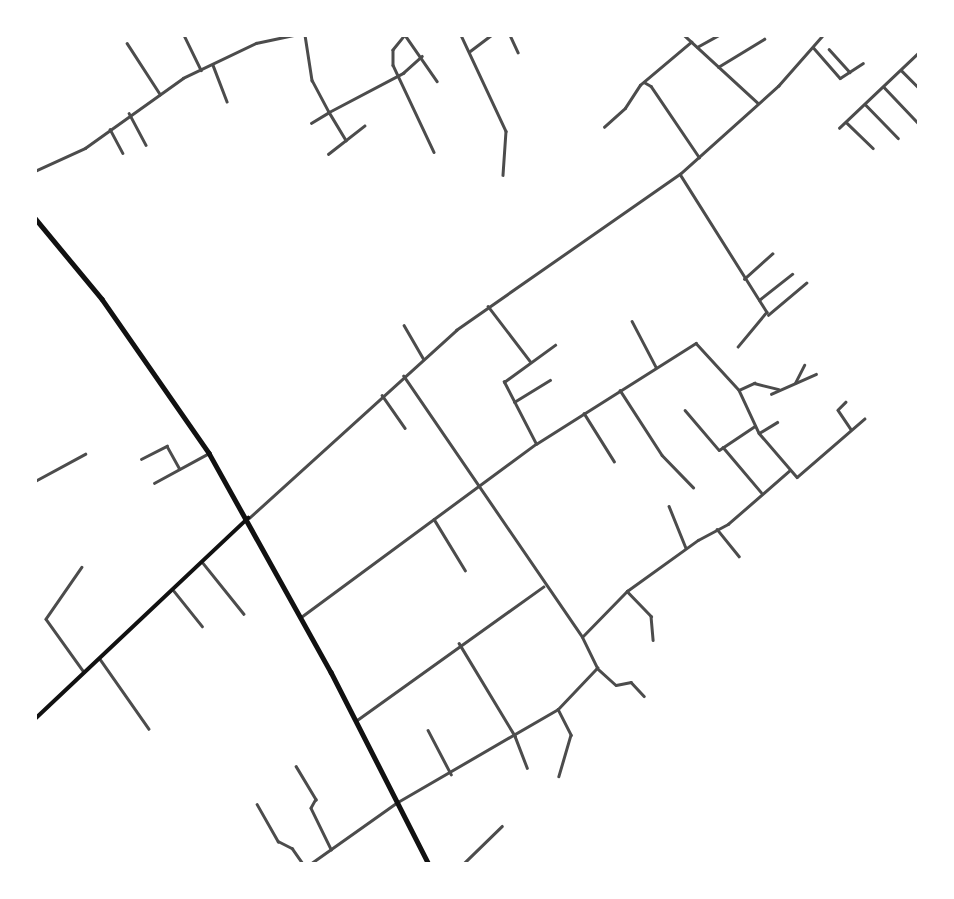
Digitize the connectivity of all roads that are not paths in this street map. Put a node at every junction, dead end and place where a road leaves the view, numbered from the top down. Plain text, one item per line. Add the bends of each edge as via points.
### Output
1 (184, 35) edge
2 (293, 35) edge
3 (305, 35) edge
4 (405, 35) edge
5 (461, 35) edge
6 (491, 35) edge
7 (510, 35) edge
8 (684, 35) edge
9 (719, 35) edge
10 (822, 36) edge
11 (764, 39) dead end
12 (691, 42) junction
13 (127, 43) dead end
14 (697, 47) junction
15 (813, 47) junction
16 (829, 49) dead end
17 (470, 51) junction
18 (518, 52) dead end
19 (919, 52) edge
20 (422, 56) junction
21 (863, 63) dead end
22 (213, 65) junction
23 (718, 67) junction
24 (201, 70) junction
25 (901, 70) junction
26 (850, 72) junction
27 (397, 76) junction
28 (437, 81) dead end
29 (644, 82) junction
30 (884, 87) junction
31 (919, 88) edge
32 (160, 94) junction
33 (227, 101) dead end
34 (758, 103) junction
35 (866, 106) junction
36 (329, 112) junction
37 (129, 113) junction
38 (311, 123) dead end
39 (848, 123) junction
40 (919, 124) edge
41 (364, 127) dead end
42 (604, 127) dead end
43 (839, 128) dead end
44 (110, 129) junction
45 (898, 138) dead end
46 (346, 140) junction
47 (146, 145) dead end
48 (873, 148) dead end
49 (434, 152) dead end
50 (124, 153) dead end
51 (328, 154) dead end
52 (699, 157) junction
53 (35, 171) edge
54 (680, 174) junction
55 (503, 175) dead end
56 (35, 218) edge
57 (772, 254) dead end
58 (792, 274) dead end
59 (744, 279) junction
60 (806, 283) dead end
61 (758, 300) junction
62 (488, 306) junction
63 (768, 315) junction
64 (632, 321) dead end
65 (404, 325) dead end
66 (555, 345) dead end
67 (737, 347) dead end
68 (423, 358) junction
69 (531, 362) junction
70 (804, 365) dead end
71 (656, 367) junction
72 (816, 374) dead end
73 (403, 376) junction
74 (550, 380) dead end
75 (795, 383) junction
76 (620, 390) junction
77 (739, 390) junction
78 (778, 390) junction
79 (771, 394) dead end
80 (382, 395) junction
81 (514, 402) junction
82 (846, 402) dead end
83 (685, 410) dead end
84 (584, 413) junction
85 (864, 419) dead end
86 (777, 422) dead end
87 (755, 426) junction
88 (405, 428) dead end
89 (851, 429) junction
90 (759, 433) junction
91 (536, 444) junction
92 (723, 447) junction
93 (209, 453) junction
94 (85, 454) dead end
95 (141, 459) dead end
96 (614, 461) dead end
97 (180, 469) junction
98 (789, 471) junction
99 (35, 481) edge
100 (154, 483) dead end
101 (478, 486) junction
102 (693, 487) dead end
103 (761, 492) junction
104 (669, 506) dead end
105 (248, 518) junction
106 (434, 519) junction
107 (717, 529) junction
108 (686, 548) junction
109 (740, 555) dead end
110 (203, 563) junction
111 (82, 567) dead end
112 (465, 570) dead end
113 (543, 587) junction
114 (174, 591) junction
115 (626, 591) junction
116 (244, 614) dead end
117 (301, 617) junction
118 (202, 626) dead end
119 (582, 638) junction
120 (653, 640) dead end
121 (459, 643) junction
122 (100, 659) junction
123 (597, 668) junction
124 (85, 674) junction
125 (644, 696) dead end
126 (558, 709) junction
127 (35, 719) edge
128 (357, 720) junction
129 (149, 729) dead end
130 (428, 730) dead end
131 (515, 736) junction
132 (296, 766) dead end
133 (527, 768) dead end
134 (451, 774) junction
135 (559, 776) dead end
136 (396, 803) junction
137 (257, 804) dead end
138 (502, 826) dead end
139 (331, 849) junction
140 (303, 864) edge
141 (310, 864) edge
142 (429, 864) edge
143 (463, 864) edge

1 - 24 street
2 - 22 street via 256,43
3 - 36 street via 312,80
4 - 20 street
4 - 27 street via 391,56
5 - 17 street
6 - 17 street
7 - 18 street
8 - 12 street
9 - 14 street
10 - 15 street
11 - 23 street
12 - 14 street
12 - 29 street
13 - 32 street
14 - 23 street
15 - 26 street via 840,78
15 - 34 street
16 - 26 street
17 - 55 street via 506,131
19 - 25 street
20 - 27 street
20 - 28 street
21 - 26 street
22 - 24 street
22 - 33 street
23 - 34 street
24 - 32 street
25 - 30 street
25 - 31 street
27 - 36 street
27 - 49 street
29 - 42 street
29 - 52 street
30 - 35 street
30 - 40 street
32 - 37 street
34 - 52 street
35 - 39 street
35 - 45 street
36 - 38 street
36 - 46 street
37 - 44 street
37 - 47 street
39 - 43 street
39 - 48 street
41 - 46 street
44 - 50 street
44 - 53 street via 85,148
46 - 51 street
52 - 54 street
54 - 59 street
54 - 62 street
56 - 93 highway via 102,299
57 - 59 street
58 - 61 street
59 - 61 street
60 - 63 street
61 - 63 street
62 - 68 street
62 - 69 street
63 - 67 street
64 - 71 street
65 - 68 street
66 - 69 street
68 - 73 street
69 - 81 street via 504,382
70 - 75 street
71 - 76 street
71 - 77 street via 696,342
72 - 75 street
73 - 80 street
73 - 101 street
74 - 81 street
75 - 78 street
76 - 84 street
76 - 102 street via 669,464
77 - 78 street via 754,383
77 - 87 street
78 - 79 street
80 - 88 street
80 - 105 street
81 - 91 street
82 - 89 street via 838,410
83 - 92 street via 714,447
84 - 91 street
84 - 96 street
85 - 89 street
86 - 90 street
87 - 90 street
87 - 92 street
89 - 98 street via 799,476
90 - 98 street
91 - 101 street
92 - 103 street
93 - 97 street
93 - 105 highway
94 - 99 street
95 - 97 street via 167,446
97 - 100 street
98 - 103 street
101 - 106 street
101 - 113 street
103 - 107 street
104 - 108 street
105 - 110 main road
105 - 117 highway
106 - 112 street
106 - 117 street
107 - 108 street
107 - 109 street
108 - 115 street
110 - 114 main road
110 - 116 street
111 - 124 street via 46,619
113 - 119 street
113 - 121 street
114 - 118 street
114 - 122 main road
115 - 119 street
115 - 120 street via 651,616
117 - 128 highway
119 - 123 street
121 - 128 street
121 - 131 street
122 - 124 main road
122 - 129 street
123 - 125 street via 616,685 630,681
123 - 126 street
124 - 127 main road
126 - 131 street
126 - 135 street via 571,735
128 - 136 highway
130 - 134 street
131 - 133 street
131 - 134 street
132 - 139 street via 316,799 311,808
134 - 136 street
136 - 139 street
136 - 142 highway
137 - 140 street via 278,841 292,848
138 - 143 street
139 - 141 street

